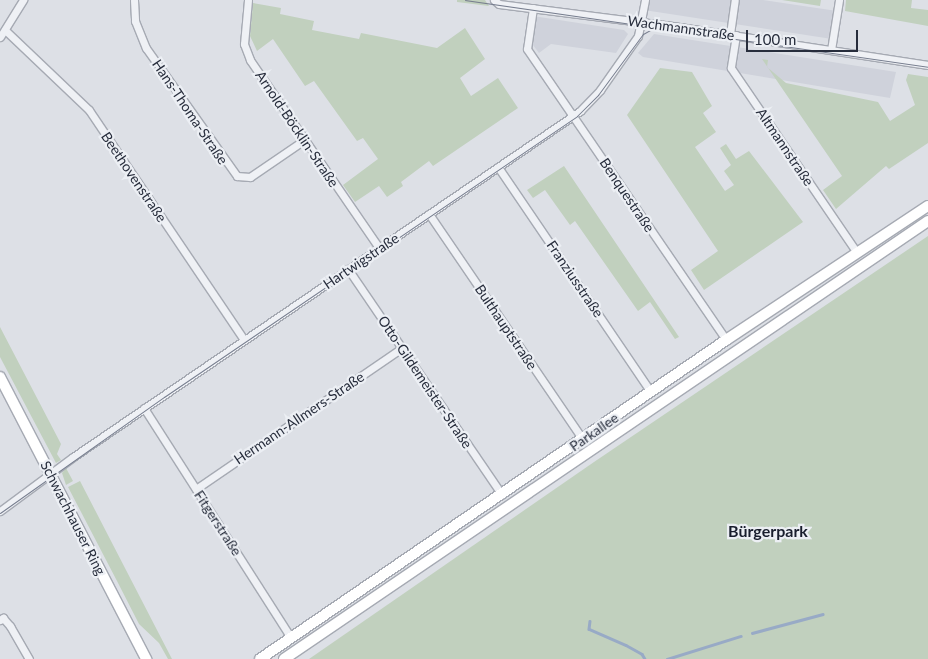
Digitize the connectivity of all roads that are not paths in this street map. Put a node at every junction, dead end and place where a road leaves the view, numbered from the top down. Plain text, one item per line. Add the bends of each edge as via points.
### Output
1 (23, 0) edge
2 (134, 0) edge
3 (248, 0) edge
4 (494, 0) edge
5 (645, 0) edge
6 (735, 0) edge
7 (839, 0) edge
8 (533, 8) junction
9 (641, 22) junction
10 (5, 30) junction
11 (733, 34) junction
12 (0, 37) edge
13 (831, 50) junction
14 (928, 65) edge
15 (573, 116) junction
16 (304, 140) junction
17 (498, 167) junction
18 (928, 206) edge
19 (429, 214) junction
20 (928, 222) edge
21 (379, 248) junction
22 (857, 253) junction
23 (348, 269) junction
24 (244, 340) junction
25 (726, 340) junction
26 (403, 347) junction
27 (0, 377) edge
28 (652, 392) junction
29 (4, 393) edge
30 (144, 408) junction
31 (583, 440) junction
32 (50, 474) junction
33 (196, 489) junction
34 (502, 495) junction
35 (509, 506) junction
36 (0, 511) edge
37 (2, 619) edge
38 (291, 638) junction
39 (28, 659) edge
40 (146, 659) edge
41 (260, 659) edge
42 (284, 659) edge

1 - 10 street
2 - 16 street, Hans-Thoma-Straße via 135,21 146,48 237,176 250,177
3 - 16 street, Arnold-Böcklin-Straße via 246,52
4 - 8 street, Wachmannstraße
5 - 9 street, Hartwigstraße
6 - 11 street, Altmannstraße
7 - 13 street
8 - 9 street, Wachmannstraße
8 - 15 street, Benquestraße via 527,50
9 - 11 street, Wachmannstraße
9 - 15 street, Hartwigstraße via 638,36 600,90
10 - 12 street
10 - 24 street, Beethovenstraße via 89,110
11 - 13 street, Wachmannstraße
11 - 22 street, Altmannstraße via 731,68
13 - 14 street, Wachmannstraße
15 - 17 street, Hartwigstraße
15 - 25 street, Benquestraße
16 - 21 street, Arnold-Böcklin-Straße
17 - 19 street, Hartwigstraße
17 - 28 street, Franziusstraße
18 - 22 main road, Parkallee
19 - 21 street, Hartwigstraße
19 - 31 street, Bulthauptstraße
20 - 35 main road, Parkallee
21 - 23 street, Hartwigstraße
22 - 25 main road, Parkallee
23 - 24 street, Hartwigstraße
23 - 26 street, Otto-Gildemeister-Straße
24 - 30 street, Hartwigstraße
25 - 28 main road, Parkallee
26 - 33 street, Hermann-Allmers-Straße
26 - 34 street, Otto-Gildemeister-Straße
27 - 29 main road, Schwachhauser Ring
28 - 31 main road, Parkallee
29 - 32 main road, Schwachhauser Ring
30 - 32 street, Hartwigstraße
30 - 33 street, Fitgerstraße
31 - 34 main road, Parkallee
32 - 36 street, Hartwigstraße
32 - 40 main road, Schwachhauser Ring
33 - 38 street, Fitgerstraße
34 - 35 main road
34 - 38 main road, Parkallee
35 - 42 main road, Parkallee
37 - 39 street
38 - 41 main road, Parkallee

